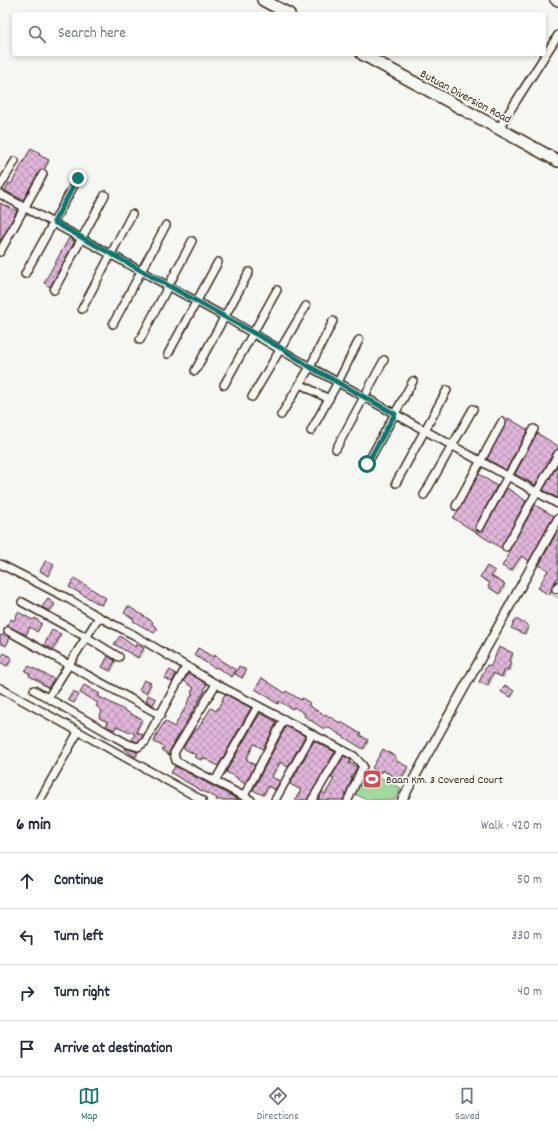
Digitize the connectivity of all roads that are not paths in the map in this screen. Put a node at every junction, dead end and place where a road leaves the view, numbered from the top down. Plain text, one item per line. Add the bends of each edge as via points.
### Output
1 (263, 0) edge
2 (554, 0) edge
3 (558, 2) edge
4 (285, 12) edge
5 (558, 35) edge
6 (546, 54) edge
7 (366, 56) edge
8 (545, 56) edge
9 (499, 128) junction
10 (15, 161) dead end
11 (558, 161) edge
12 (43, 174) dead end
13 (78, 178) dead end
14 (0, 186) edge
15 (0, 194) edge
16 (105, 195) dead end
17 (25, 207) junction
18 (132, 214) dead end
19 (54, 222) junction
20 (166, 225) dead end
21 (82, 239) junction
22 (192, 241) dead end
23 (0, 252) edge
24 (110, 254) junction
25 (218, 262) dead end
26 (141, 271) junction
27 (249, 272) dead end
28 (25, 274) dead end
29 (169, 285) junction
30 (54, 290) dead end
31 (276, 290) dead end
32 (197, 302) junction
33 (306, 306) dead end
34 (82, 309) dead end
35 (225, 317) junction
36 (333, 321) dead end
37 (112, 324) dead end
38 (253, 333) junction
39 (140, 340) dead end
40 (359, 340) dead end
41 (281, 348) junction
42 (168, 354) dead end
43 (384, 360) dead end
44 (310, 367) junction
45 (195, 371) dead end
46 (414, 381) dead end
47 (338, 382) junction
48 (300, 384) junction
49 (224, 385) dead end
50 (447, 390) dead end
51 (252, 397) dead end
52 (364, 397) junction
53 (328, 399) junction
54 (473, 409) dead end
55 (395, 414) junction
56 (281, 415) dead end
57 (502, 422) dead end
58 (534, 429) dead end
59 (425, 430) junction
60 (311, 431) dead end
61 (453, 446) junction
62 (336, 449) dead end
63 (558, 454) edge
64 (481, 461) junction
65 (367, 464) dead end
66 (508, 476) junction
67 (396, 483) dead end
68 (536, 492) junction
69 (424, 495) dead end
70 (558, 504) edge
71 (456, 506) dead end
72 (558, 519) edge
73 (480, 527) dead end
74 (506, 547) dead end
75 (0, 564) edge
76 (22, 602) dead end
77 (99, 617) junction
78 (8, 631) dead end
79 (86, 637) junction
80 (119, 657) dead end
81 (69, 664) junction
82 (186, 667) junction
83 (216, 684) junction
84 (0, 688) edge
85 (34, 690) dead end
86 (48, 698) junction
87 (258, 706) junction
88 (161, 715) junction
89 (284, 719) junction
90 (78, 732) junction
91 (312, 734) junction
92 (342, 750) junction
93 (215, 781) junction
94 (244, 796) junction
95 (40, 800) edge
96 (202, 800) edge
97 (251, 800) edge
98 (275, 800) edge
99 (312, 800) edge
100 (349, 800) edge
101 (402, 800) edge

1 - 4 main road
2 - 3 street
5 - 6 street
7 - 9 main road, Butuan Diversion Road
8 - 9 street
9 - 11 main road, Butuan Diversion Road
10 - 14 street
12 - 17 street
13 - 19 street
15 - 17 street
16 - 21 street
17 - 19 street
17 - 23 street
18 - 24 street
19 - 21 street
19 - 28 street
20 - 26 street
21 - 24 street
21 - 30 street
22 - 29 street
24 - 26 street
24 - 34 street
25 - 32 street
26 - 29 street
26 - 37 street
27 - 35 street
29 - 32 street
29 - 39 street
31 - 38 street
32 - 35 street
32 - 42 street
33 - 41 street
35 - 38 street
35 - 45 street
36 - 44 street
38 - 41 street
38 - 49 street
40 - 47 street
41 - 44 street
41 - 51 street
43 - 52 street
44 - 47 street
44 - 48 street
46 - 55 street
47 - 52 street
47 - 53 street
48 - 53 street
48 - 56 street
50 - 59 street
52 - 55 street
52 - 62 street
53 - 60 street
54 - 61 street
55 - 59 street
55 - 65 street
57 - 64 street
58 - 66 street
59 - 61 street
59 - 67 street
61 - 64 street
61 - 69 street
63 - 68 street
64 - 66 street
64 - 71 street
66 - 68 street
66 - 73 street
68 - 70 street
68 - 74 street
72 - 101 street
75 - 77 street
76 - 79 street
77 - 79 street
77 - 82 street
78 - 81 street
79 - 80 street
79 - 81 street
81 - 86 street
81 - 88 street
82 - 83 street
82 - 88 street
83 - 87 street
83 - 93 street via 174,753 176,761
84 - 90 street
85 - 86 street
86 - 88 street via 128,744 138,747 146,742
87 - 89 street
87 - 93 street
89 - 91 street
89 - 94 street
90 - 95 street
90 - 96 street
91 - 92 street
91 - 98 street
92 - 99 street
92 - 100 street via 354,756 363,766
93 - 94 street
94 - 97 street

